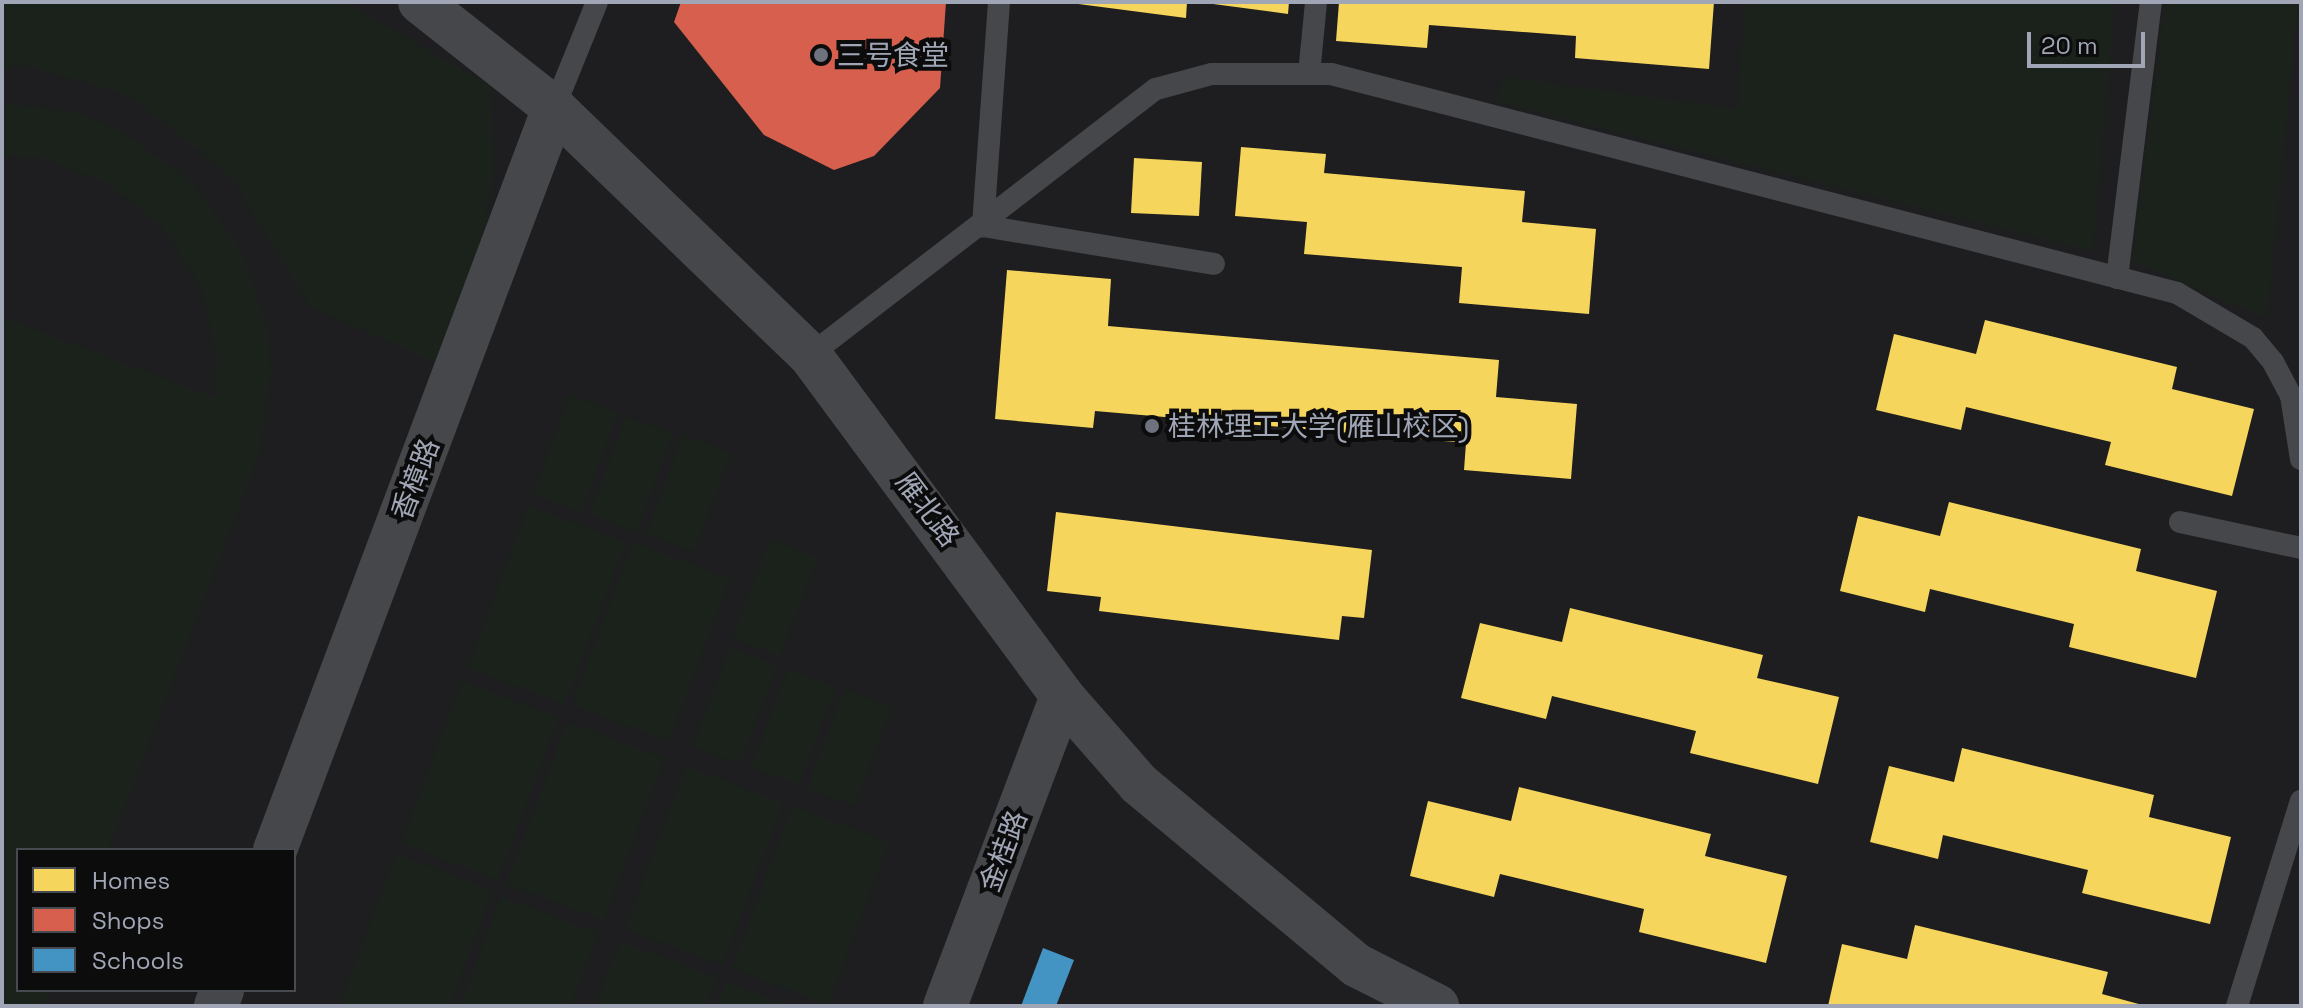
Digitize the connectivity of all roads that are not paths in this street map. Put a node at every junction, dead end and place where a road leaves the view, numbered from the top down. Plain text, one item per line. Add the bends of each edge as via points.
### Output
1 (420, 2) edge
2 (597, 2) edge
3 (999, 2) edge
4 (1316, 2) edge
5 (2151, 2) edge
6 (1309, 74) junction
7 (554, 108) junction
8 (983, 226) junction
9 (1214, 264) dead end
10 (2117, 278) junction
11 (810, 355) junction
12 (2301, 459) edge
13 (2180, 522) dead end
14 (2301, 548) edge
15 (1062, 696) junction
16 (2301, 801) edge
17 (276, 848) edge
18 (945, 1006) edge
19 (1437, 1006) edge
20 (2237, 1006) edge

1 - 7 street, 雁北路
2 - 7 lane
3 - 8 lane
4 - 6 lane
5 - 10 lane
6 - 8 lane via 1212,74 1156,89 1112,116
6 - 10 lane
7 - 11 street, 雁北路
7 - 17 street, 香樟路
8 - 9 lane
8 - 11 lane
10 - 12 lane via 2177,293 2253,338 2291,396
11 - 15 street, 雁北路
13 - 14 lane
15 - 18 street, 金桂路
15 - 19 street, 雁北路 via 1139,784 1281,908 1356,965
16 - 20 lane

